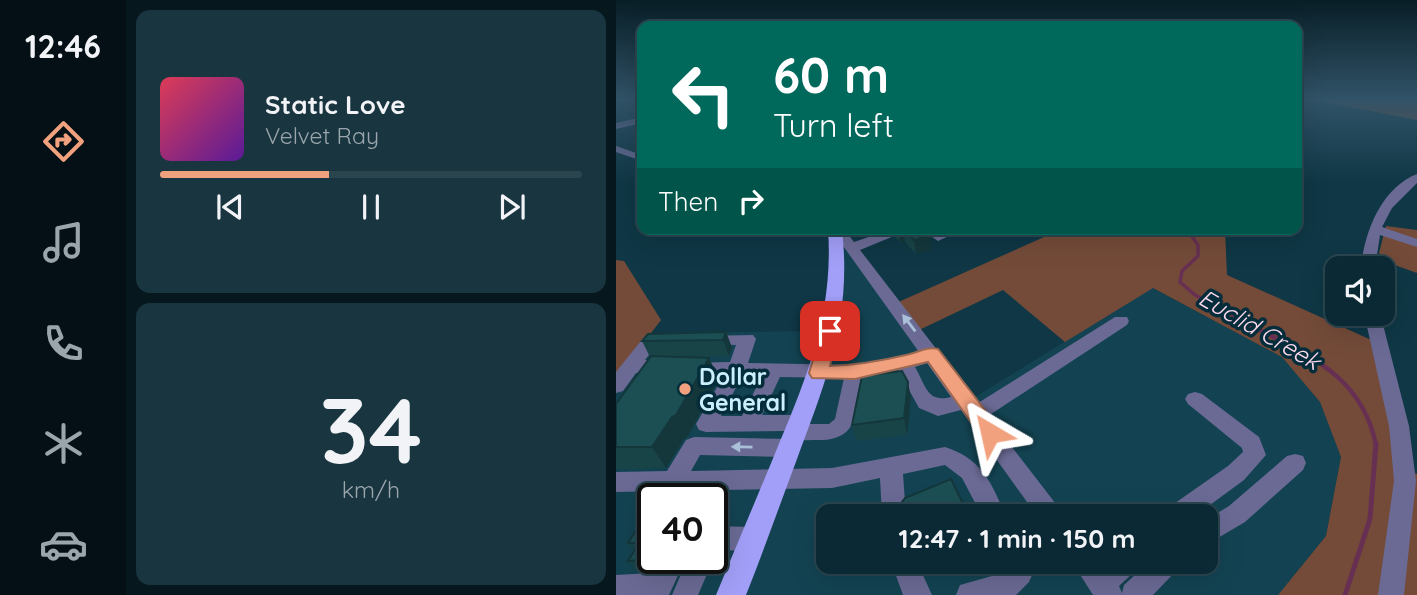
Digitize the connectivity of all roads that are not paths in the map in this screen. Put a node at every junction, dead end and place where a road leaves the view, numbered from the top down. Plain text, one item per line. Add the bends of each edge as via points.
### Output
1 (616, 149) edge
2 (637, 156) edge
3 (1417, 177) edge
4 (1374, 229) junction
5 (836, 235) edge
6 (841, 235) edge
7 (888, 235) edge
8 (1417, 243) edge
9 (851, 248) junction
10 (1368, 256) edge
11 (1121, 321) dead end
12 (1375, 326) edge
13 (932, 354) junction
14 (903, 362) junction
15 (631, 366) junction
16 (736, 370) junction
17 (773, 372) junction
18 (855, 372) junction
19 (819, 373) junction
20 (616, 386) edge
21 (1195, 399) dead end
22 (971, 407) junction
23 (748, 424) junction
24 (795, 434) junction
25 (1295, 463) dead end
26 (891, 468) junction
27 (777, 480) junction
28 (673, 481) junction
29 (616, 482) edge
30 (893, 504) edge
31 (988, 504) edge
32 (1039, 504) edge
33 (1193, 504) edge
34 (1218, 526) edge
35 (728, 538) edge
36 (753, 539) junction
37 (666, 574) edge
38 (694, 574) edge
39 (908, 574) edge
40 (1019, 574) edge
41 (1094, 574) edge
42 (1117, 574) edge
43 (1155, 574) edge
44 (616, 589) edge
45 (1105, 590) edge
46 (658, 591) edge
47 (685, 595) edge
48 (731, 595) edge
49 (919, 595) edge
50 (970, 595) edge
51 (1134, 595) edge
52 (1391, 595) edge

1 - 2 street
3 - 4 street via 1379,215
4 - 8 street
4 - 10 street
5 - 19 main road via 840,279 836,311
6 - 9 street
7 - 9 street
13 -> 9 street
11 - 22 street
12 - 52 street via 1399,426 1405,481
13 - 14 street
13 - 22 street
14 - 18 street
14 - 22 street via 926,403 938,408
15 - 16 street
15 - 16 street via 650,341 747,339
15 - 20 street
16 - 17 street
16 - 23 street via 706,424
17 - 19 street
17 - 23 street
18 - 19 street
18 - 24 street via 844,423 834,432
19 - 24 main road
21 - 33 street via 1251,443 1255,455
22 - 32 street
23 - 24 street
24 - 27 main road
24 -> 28 street via 694,446
25 - 34 street
26 - 27 street via 832,478
26 - 30 street
26 - 31 street via 945,456 959,459
27 - 28 street
27 - 36 main road
28 - 29 street
35 - 36 street
36 - 48 main road
37 - 46 street
38 - 47 street
39 - 49 street
40 - 50 street via 1006,586
41 - 45 street
42 - 45 street
43 - 51 street
44 - 46 street

